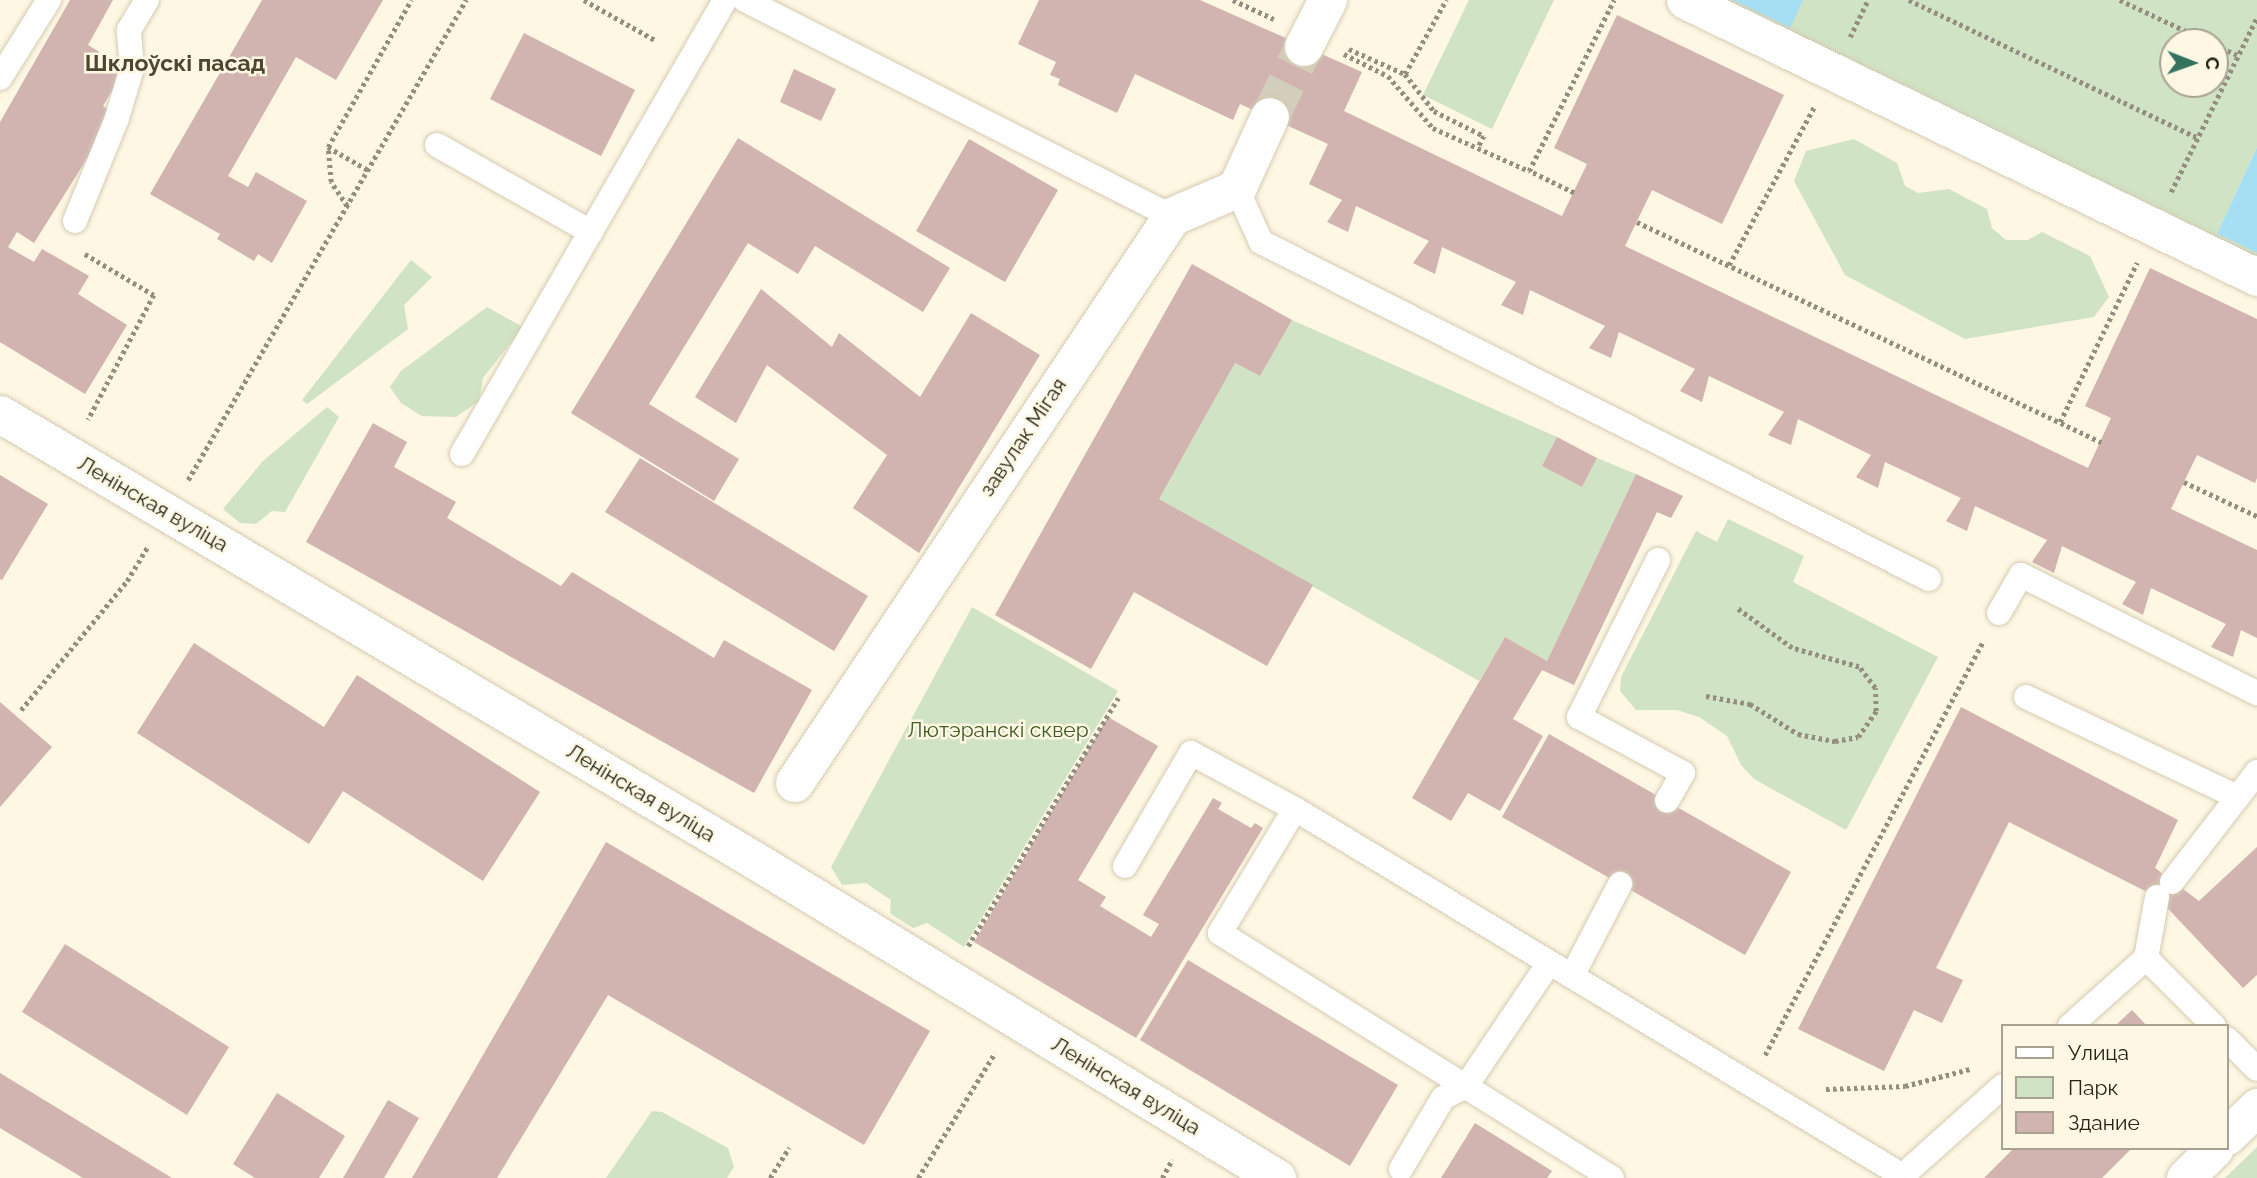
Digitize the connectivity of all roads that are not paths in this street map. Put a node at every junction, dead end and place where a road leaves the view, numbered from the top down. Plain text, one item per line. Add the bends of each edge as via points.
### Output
1 (49, 0) edge
2 (147, 0) edge
3 (725, 0) edge
4 (745, 0) edge
5 (1685, 0) edge
6 (0, 78) edge
7 (1270, 117) tunnel mouth
8 (437, 145) dead end
9 (1237, 189) junction
10 (1172, 217) junction
11 (75, 221) road end
12 (591, 232) junction
13 (2257, 277) edge
14 (0, 414) edge
15 (462, 454) dead end
16 (1658, 560) dead end
17 (1929, 579) dead end
18 (2000, 613) road end
19 (2257, 693) edge
20 (2026, 697) dead end
21 (2257, 772) edge
22 (795, 783) dead end
23 (2238, 797) junction
24 (1667, 801) dead end
25 (1294, 809) junction
26 (1125, 866) dead end
27 (1620, 884) dead end
28 (2146, 958) junction
29 (1549, 962) junction
30 (1572, 976) junction
31 (2072, 1024) edge
32 (2212, 1024) edge
33 (2229, 1041) edge
34 (2257, 1069) edge
35 (1466, 1086) junction
36 (2002, 1087) edge
37 (2257, 1107) edge
38 (2229, 1134) edge
39 (2213, 1150) edge
40 (1401, 1169) dead end
41 (1902, 1177) edge
42 (1277, 1178) edge
43 (1612, 1178) edge
44 (2185, 1178) edge

1 - 6 lane
2 - 11 lane via 129,30 132,68 117,118
3 - 12 lane
4 - 10 lane
5 - 13 street
7 - 9 street
8 - 12 lane
9 - 10 street
9 - 17 lane via 1261,242
10 - 22 street, завулак Мігая
12 - 15 lane
14 - 42 street, Ленінская вуліца
16 - 24 lane via 1579,717 1683,773
18 - 19 lane via 2021,575
20 - 23 lane
21 - 23 lane
23 - 28 lane via 2164,889
25 - 26 lane via 1191,753
25 - 29 lane
25 - 35 lane via 1220,933
27 - 30 lane
28 - 31 lane
28 - 32 lane
29 - 30 lane
29 - 35 lane
30 - 41 lane
33 - 34 lane
35 - 40 lane via 1443,1098
35 - 43 lane
36 - 41 lane
37 - 38 street
39 - 44 street

